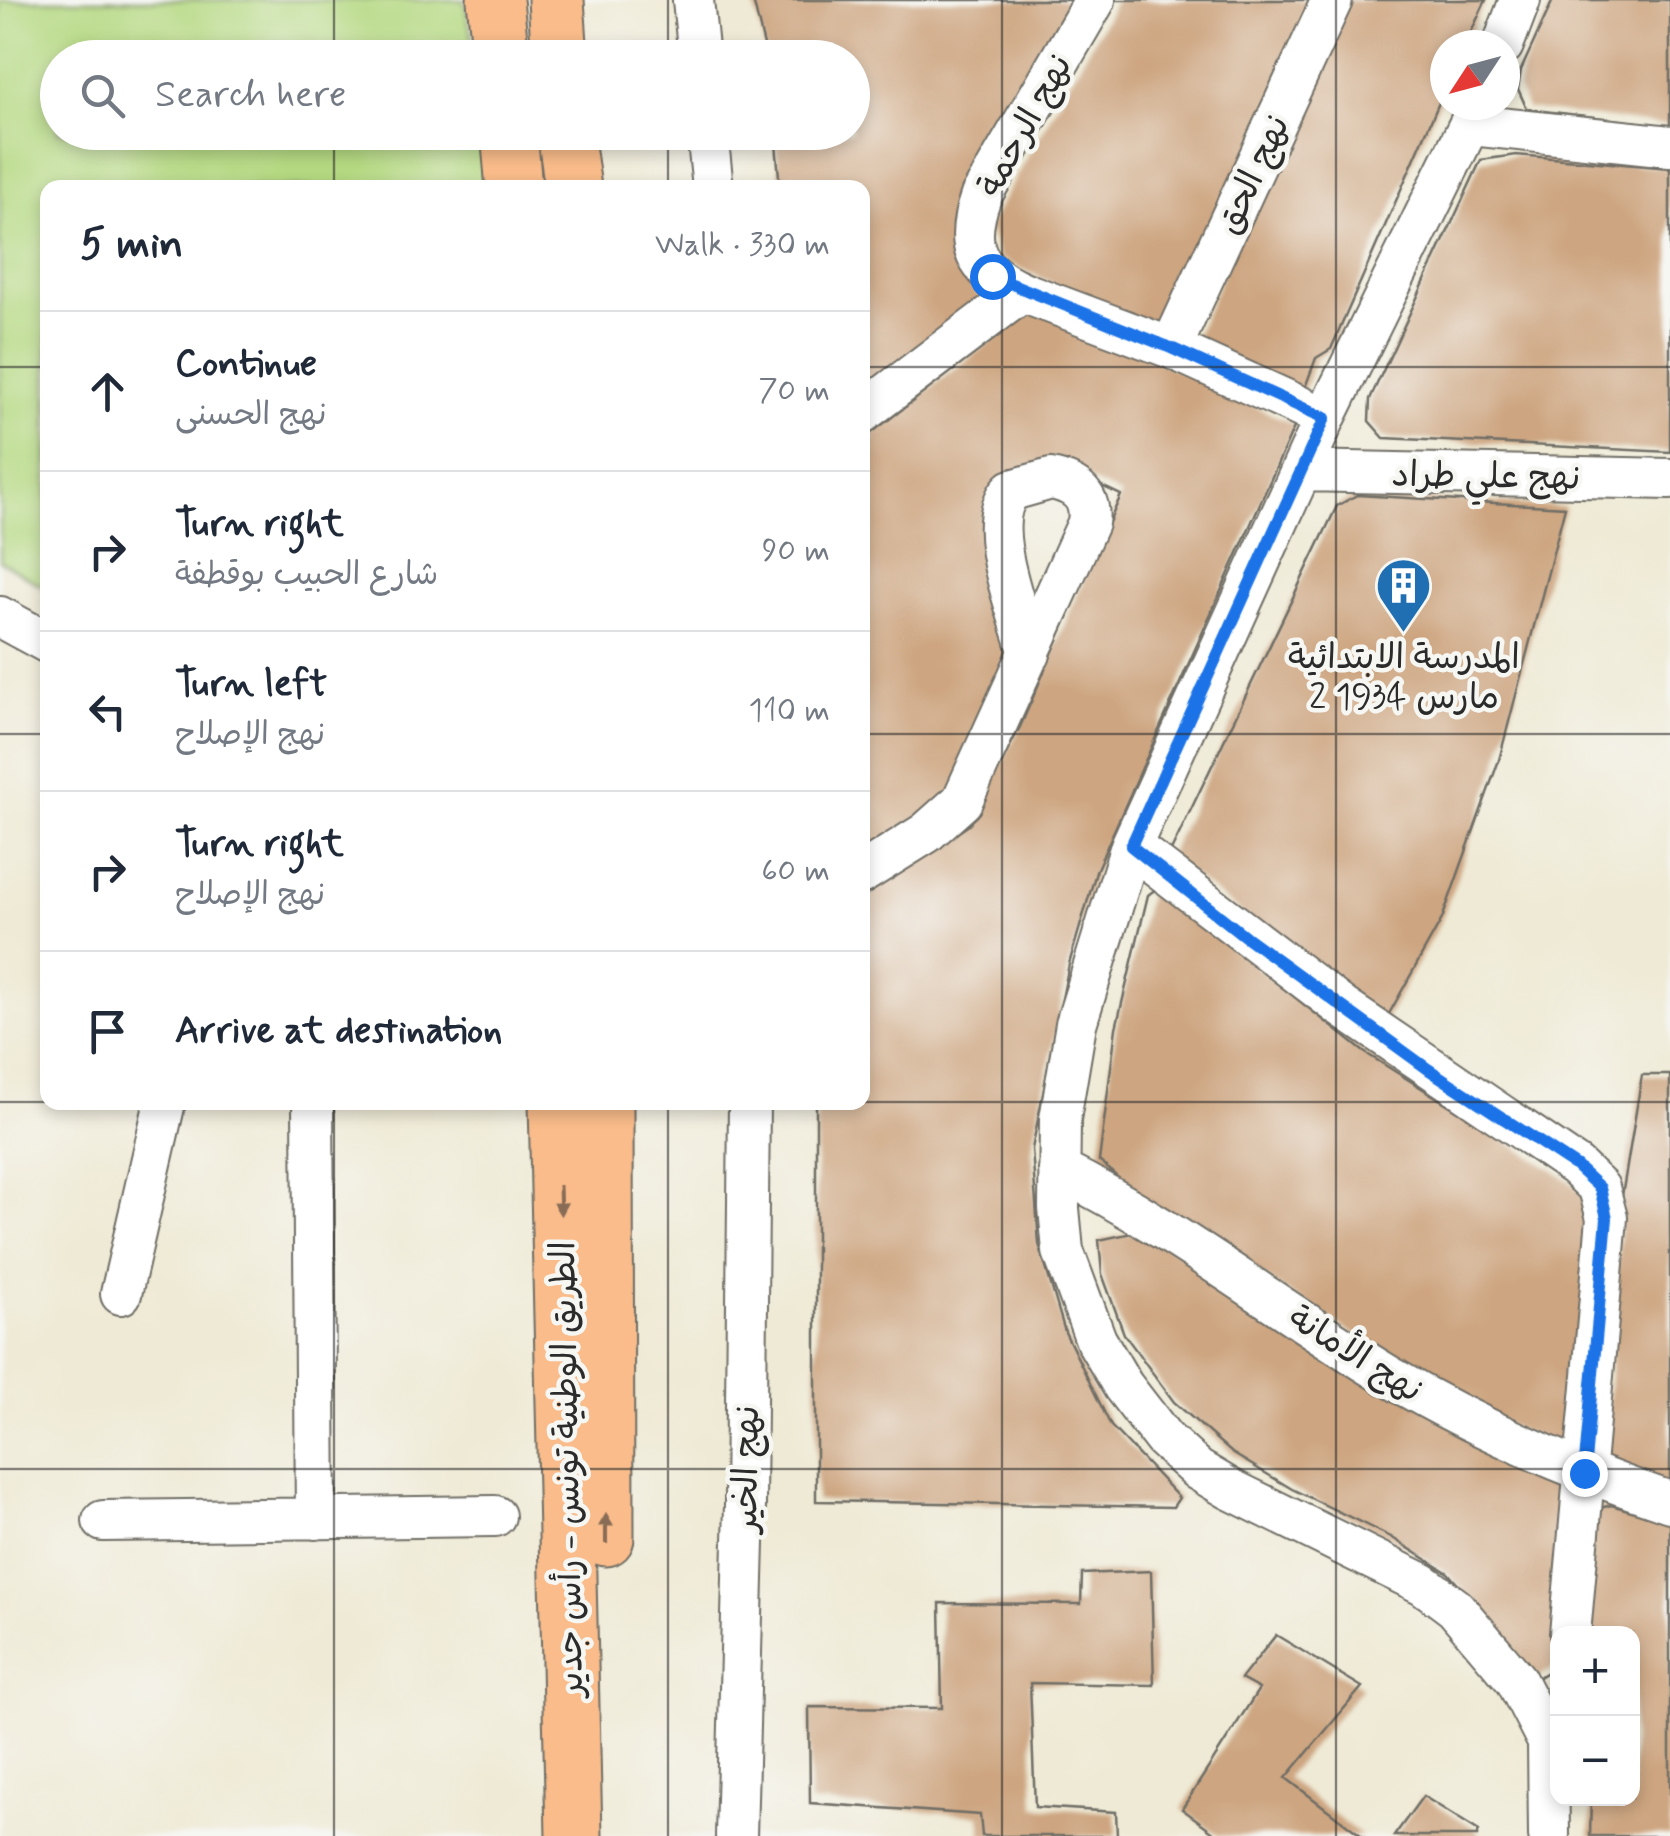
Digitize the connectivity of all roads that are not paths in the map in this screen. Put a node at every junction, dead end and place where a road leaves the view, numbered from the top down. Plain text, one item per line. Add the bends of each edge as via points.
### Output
1 (496, 0) edge
2 (556, 0) edge
3 (692, 0) edge
4 (1095, 0) edge
5 (1332, 0) edge
6 (1520, 0) edge
7 (1509, 30) edge
8 (499, 40) edge
9 (559, 40) edge
10 (697, 40) edge
11 (1473, 120) edge
12 (1506, 120) edge
13 (1670, 146) edge
14 (511, 150) edge
15 (568, 150) edge
16 (709, 150) edge
17 (513, 180) edge
18 (572, 180) edge
19 (713, 180) edge
20 (1022, 292) junction
21 (1171, 348) junction
22 (870, 407) edge
23 (1325, 418) junction
24 (1302, 471) junction
25 (1670, 480) edge
26 (0, 617) edge
27 (40, 639) edge
28 (1030, 654) dead end
29 (1131, 846) junction
30 (870, 868) edge
31 (162, 1110) edge
32 (313, 1110) edge
33 (557, 1110) edge
34 (605, 1110) edge
35 (748, 1110) edge
36 (1059, 1170) junction
37 (121, 1294) dead end
38 (1584, 1473) junction
39 (1670, 1502) edge
40 (495, 1516) dead end
41 (316, 1518) junction
42 (104, 1521) dead end
43 (1571, 1626) edge
44 (1550, 1712) edge
45 (1550, 1716) edge
46 (574, 1836) edge
47 (605, 1836) edge
48 (736, 1836) edge
49 (1549, 1836) edge

1 - 8 main road
2 - 9 main road
3 - 10 street
4 - 20 street, نهج الرحمة via 972,222 983,267
5 - 21 street, نهج الحق
6 - 7 street
11 - 23 street
12 - 13 street
14 - 17 main road
15 - 18 main road
16 - 19 street
20 - 21 street, نهج الرحمة
20 - 22 street
21 - 23 street, نهج الرحمة
23 - 24 street
24 - 25 street, نهج علي طراد
24 - 29 street
26 - 27 street
28 - 30 street via 962,801
29 - 36 street via 1076,1024
29 - 38 street via 1294,972 1600,1188 1607,1218
31 - 37 street
32 - 41 street
33 -> 46 main road, الطريق الوطنية تونس - رأس جدير
47 -> 34 main road, الطريق الوطنية تونس - رأس جدير
35 - 48 street, نهج الخير
36 - 38 street, نهج الأمانة via 1145,1216 1416,1392
36 - 44 street via 1063,1251 1074,1290 1123,1386 1164,1438 1230,1489 1423,1584 1455,1608
38 - 39 street, نهج الأمانة
38 - 43 street
40 - 41 street
41 - 42 street
45 - 49 street

